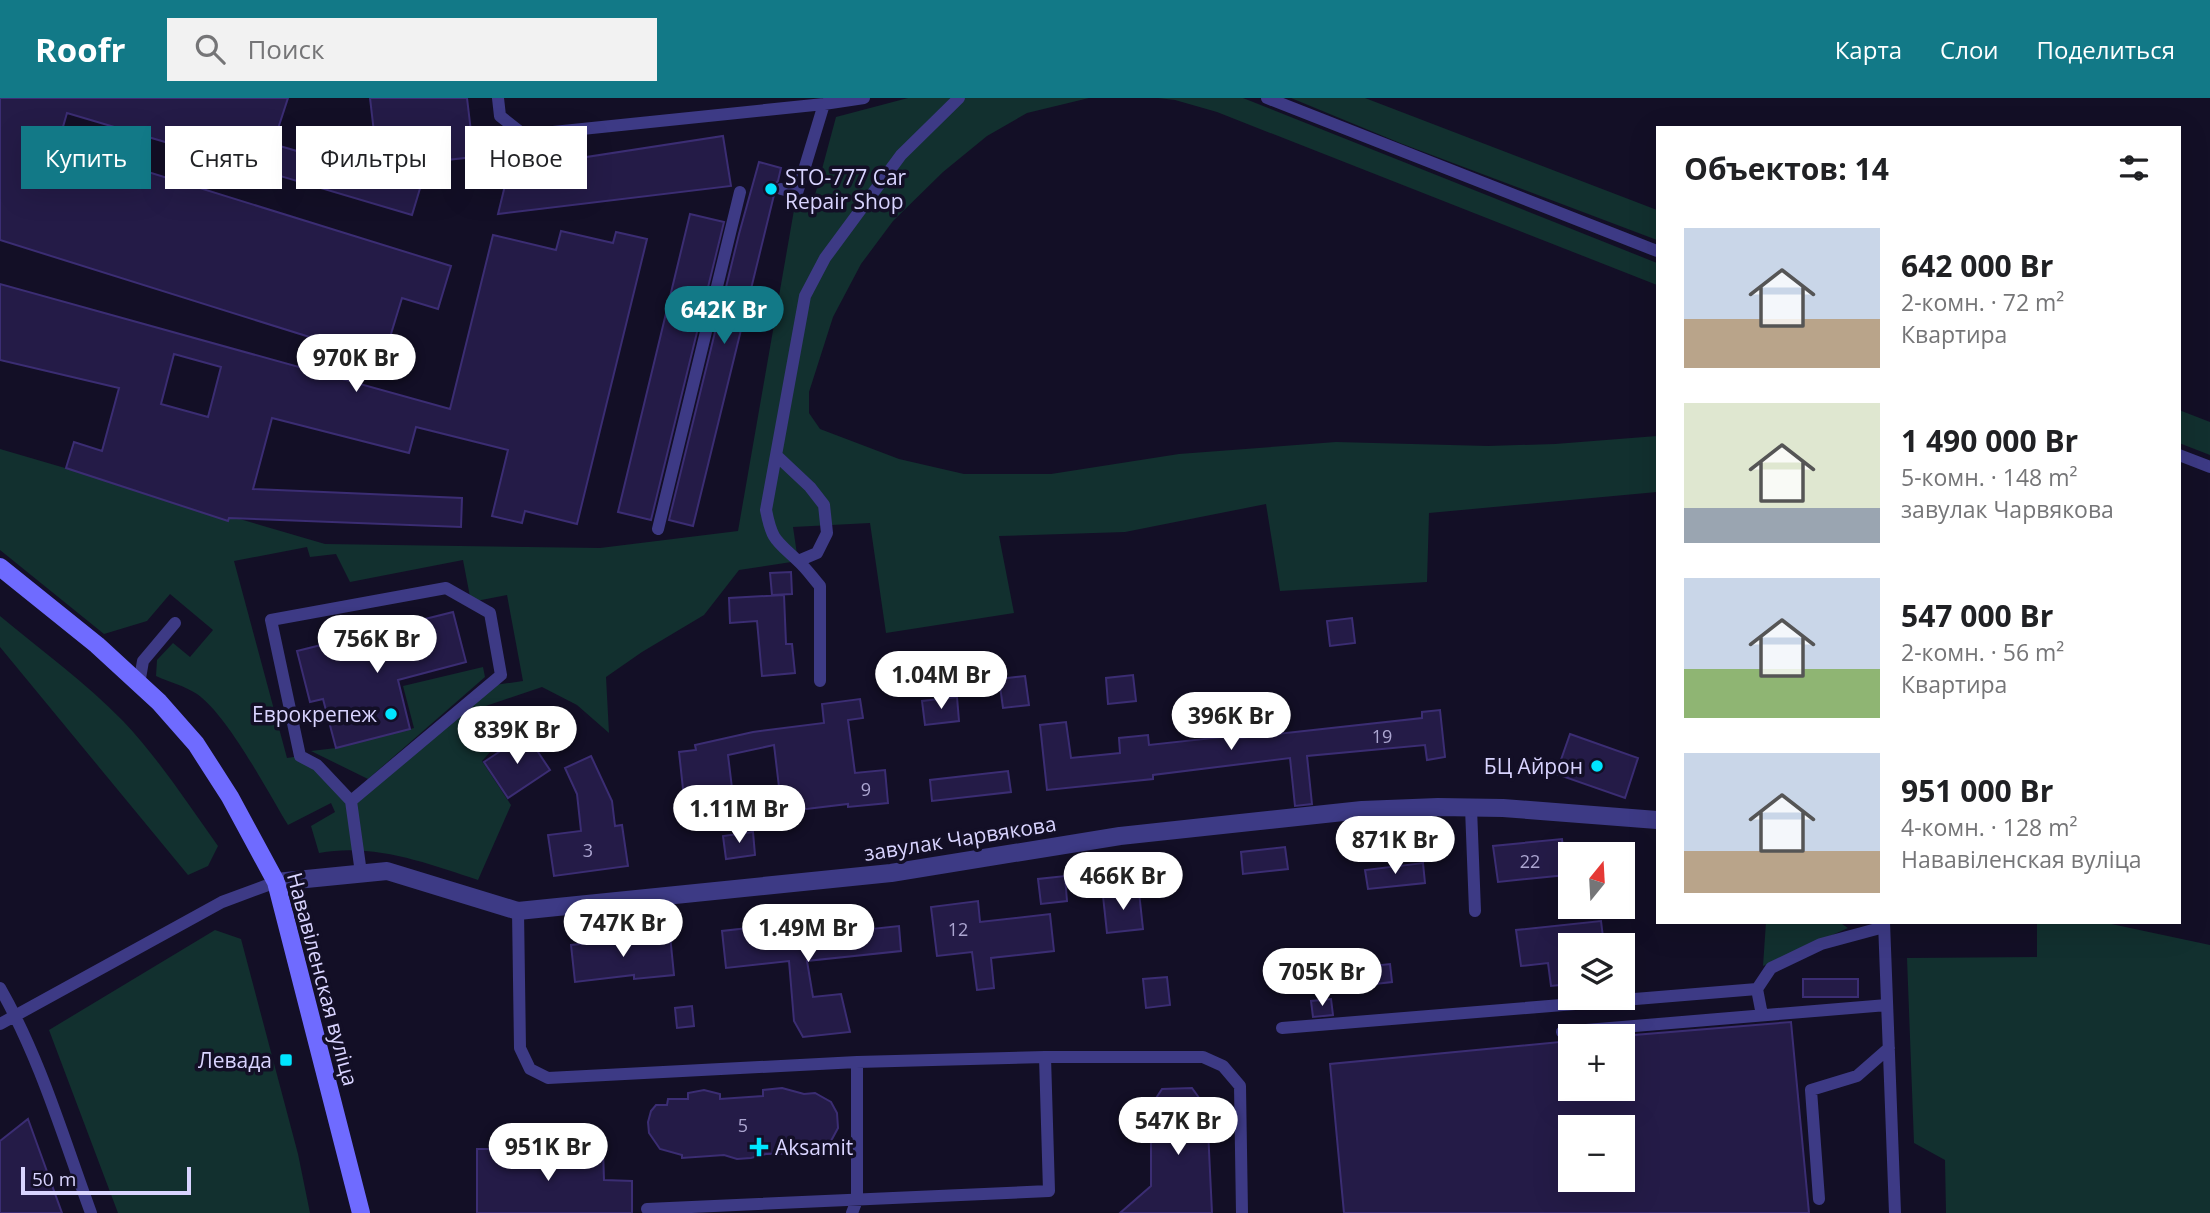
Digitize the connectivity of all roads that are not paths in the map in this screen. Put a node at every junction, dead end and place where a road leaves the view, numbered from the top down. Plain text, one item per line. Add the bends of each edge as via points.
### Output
1 (498, 98) edge
2 (864, 98) edge
3 (959, 98) edge
4 (1267, 98) edge
5 (764, 104) edge
6 (824, 104) junction
7 (781, 190) dead end
8 (740, 192) dead end
9 (1656, 251) edge
10 (776, 455) junction
11 (2181, 456) edge
12 (2210, 467) edge
13 (658, 529) dead end
14 (799, 561) junction
15 (0, 567) edge
16 (175, 623) dead end
17 (820, 681) dead end
18 (139, 684) junction
19 (351, 801) junction
20 (1471, 808) junction
21 (1656, 820) edge
22 (361, 873) junction
23 (276, 882) junction
24 (518, 911) junction
25 (1475, 911) dead end
26 (1884, 925) edge
27 (0, 988) edge
28 (1757, 989) junction
29 (1887, 1005) junction
30 (1762, 1015) junction
31 (16, 1016) junction
32 (0, 1024) edge
33 (1635, 1026) edge
34 (1282, 1028) dead end
35 (1889, 1048) junction
36 (1045, 1057) junction
37 (857, 1062) junction
38 (1819, 1199) dead end
39 (857, 1200) junction
40 (647, 1209) dead end
41 (90, 1213) edge
42 (361, 1213) edge
43 (852, 1213) edge
44 (1242, 1213) edge
45 (1895, 1213) edge

1 - 5 lane via 500,116 524,135
2 - 6 lane
3 - 10 lane via 901,155 825,258 805,296
4 - 9 lane
5 - 6 lane
6 - 7 lane via 797,193
8 - 13 lane
10 - 14 lane via 766,510 770,530 780,546
10 - 14 lane via 824,505 827,533 817,552
11 - 12 lane
14 - 17 lane via 820,586
15 - 18 street, Нававіленская вуліца
16 - 18 lane via 143,661
18 - 23 street, Нававіленская вуліца via 196,744
19 - 19 lane via 317,765 300,756 271,621 446,588 490,613 501,675
19 - 22 lane
20 - 21 street, завулак Чарвякова
20 - 24 street, завулак Чарвякова via 1362,810 1133,834 891,873
20 - 25 lane
22 - 23 street, завулак Чарвякова
22 - 24 street, завулак Чарвякова via 387,871
23 - 31 lane via 222,902
23 - 42 street, Нававіленская вуліца
24 - 37 lane via 520,1048 530,1069 548,1078
26 - 28 lane via 1821,944 1771,968
26 - 29 lane
27 - 31 lane
28 - 30 lane
28 - 34 lane
29 - 30 lane
29 - 35 lane
30 - 33 lane
31 - 32 lane
31 - 41 lane
35 - 38 lane via 1857,1076 1811,1090
35 - 45 lane
36 - 37 lane
36 - 39 lane via 1049,1191
36 - 44 lane via 1203,1057 1223,1066 1240,1086
37 - 39 lane
39 - 40 lane
39 - 43 lane

